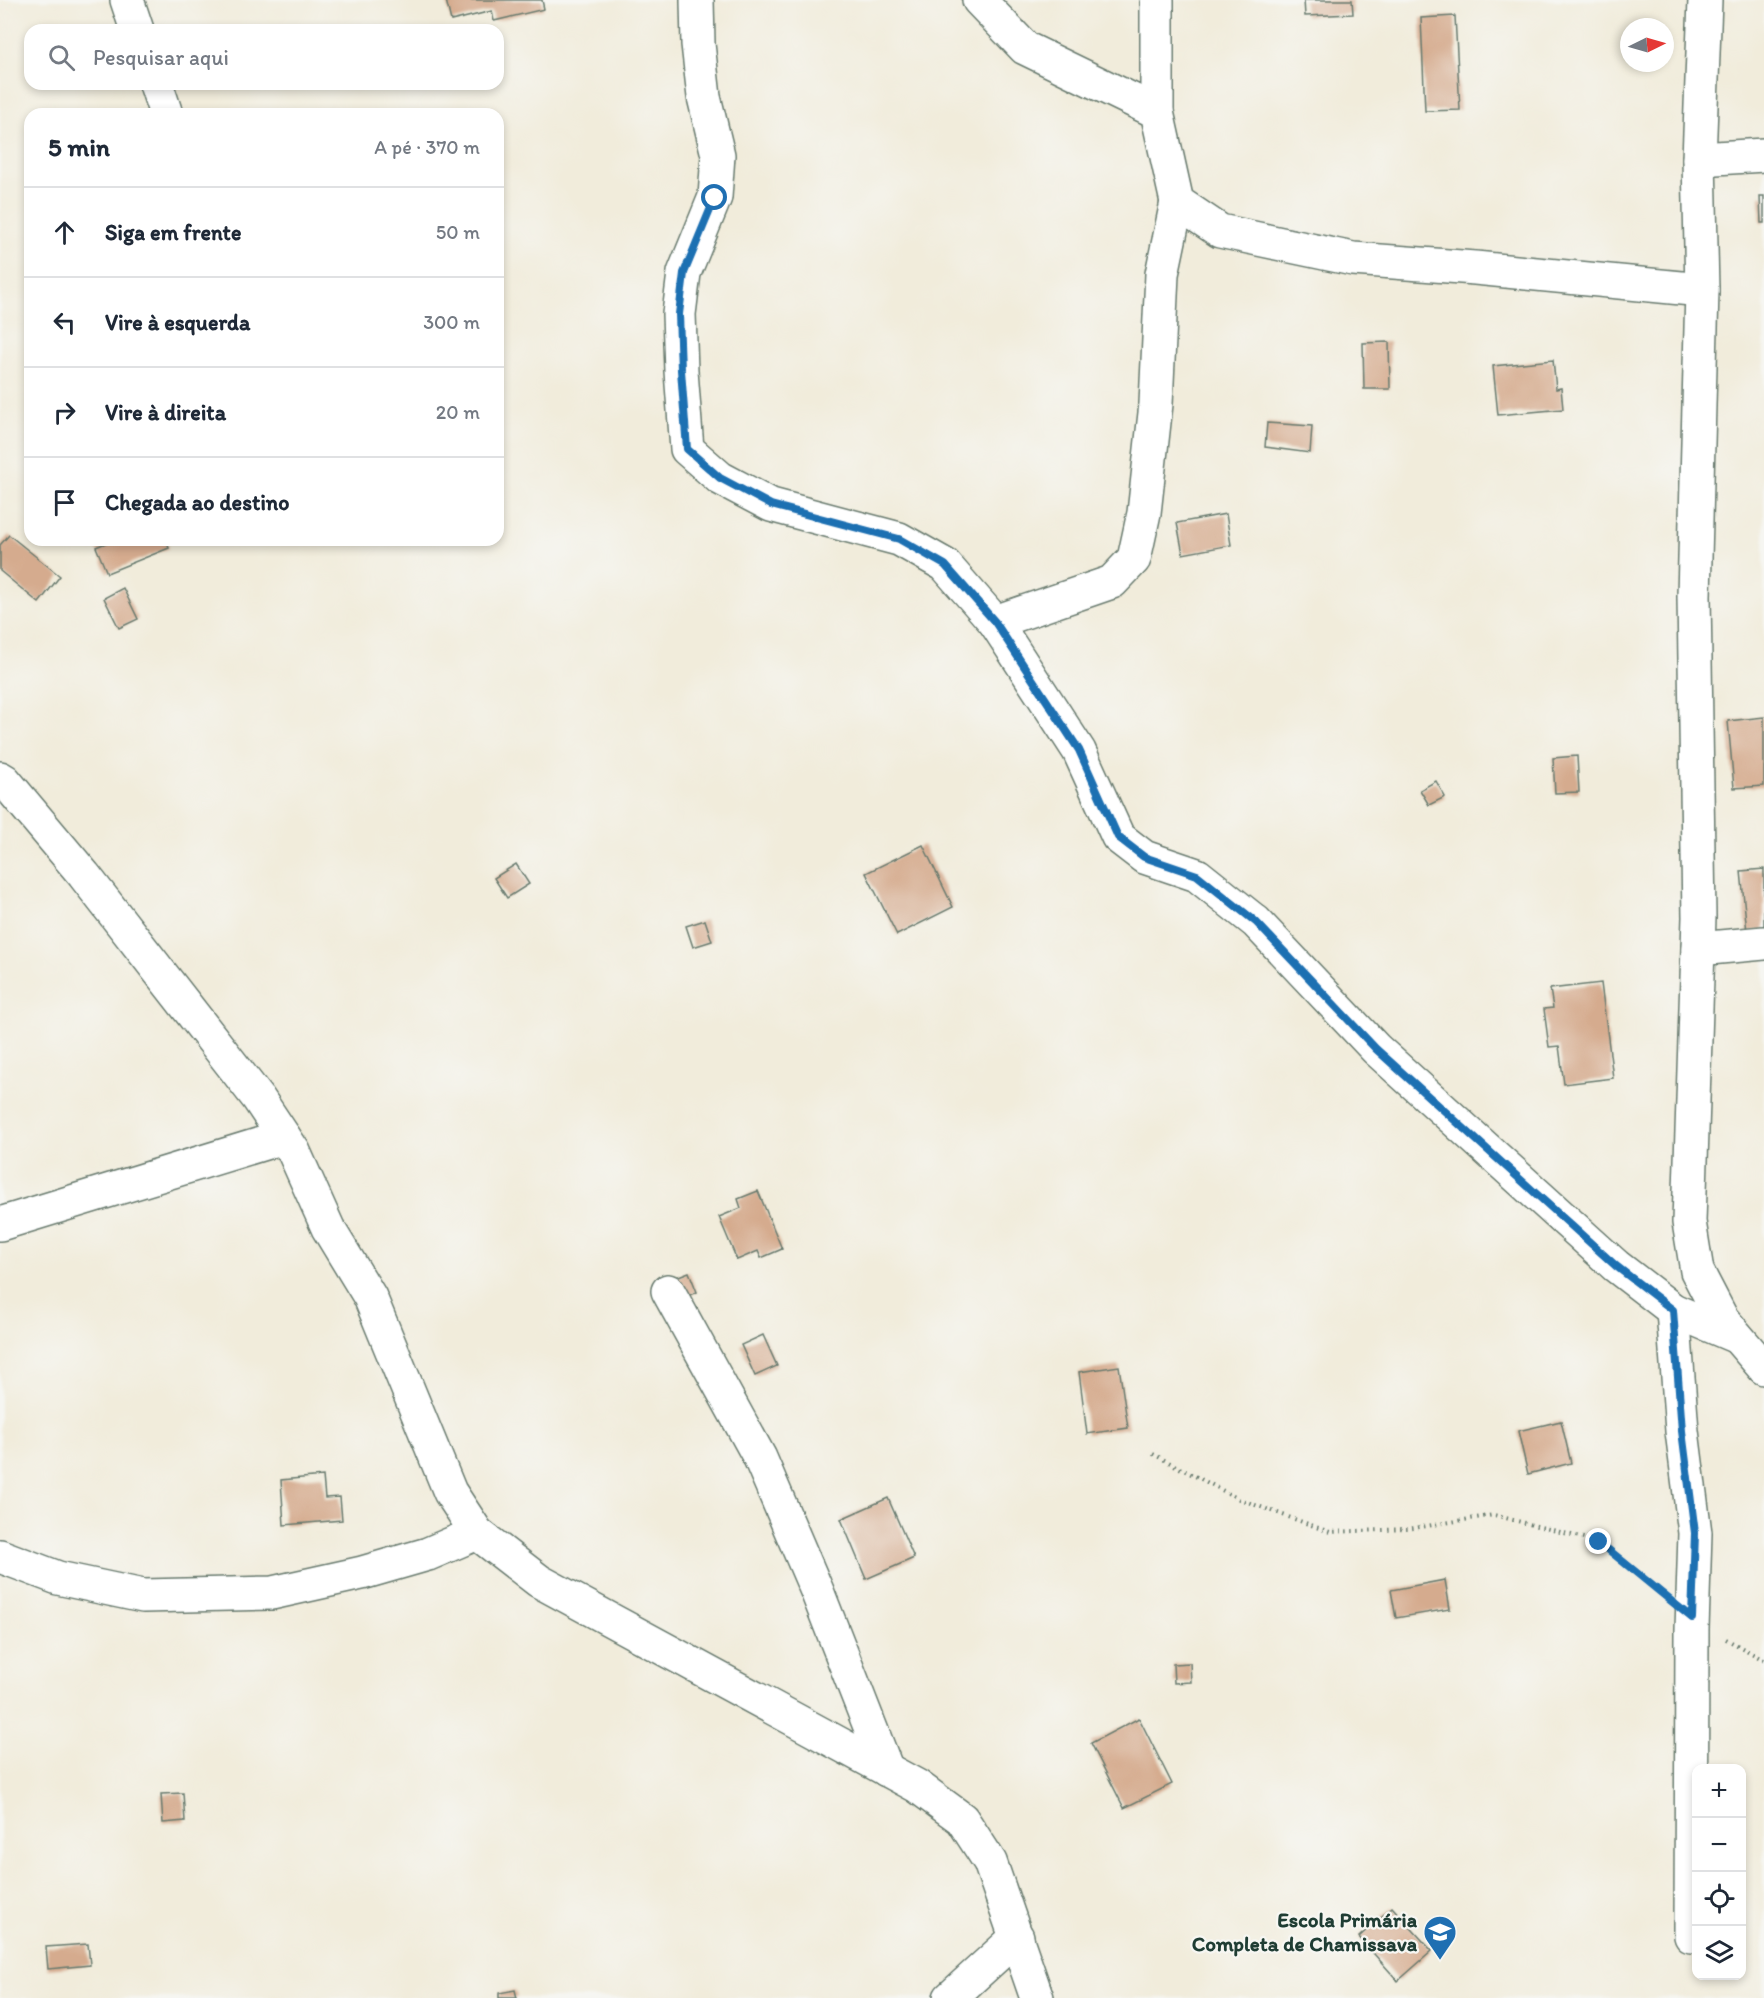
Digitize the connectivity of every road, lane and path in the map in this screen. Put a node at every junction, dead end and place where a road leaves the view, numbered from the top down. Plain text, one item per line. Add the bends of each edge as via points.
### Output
1 (127, 0) edge
2 (697, 0) edge
3 (979, 0) edge
4 (1157, 0) edge
5 (1705, 0) edge
6 (135, 24) edge
7 (158, 90) edge
8 (164, 108) edge
9 (1157, 112) junction
10 (1764, 155) edge
11 (1699, 159) junction
12 (1177, 202) junction
13 (1702, 291) junction
14 (995, 622) junction
15 (0, 778) edge
16 (1764, 944) edge
17 (1698, 949) junction
18 (284, 1137) junction
19 (0, 1224) edge
20 (668, 1291) dead end
21 (1673, 1310) junction
22 (1737, 1337) junction
23 (1764, 1368) edge
24 (1153, 1454) dead end
25 (477, 1533) junction
26 (0, 1556) edge
27 (1692, 1618) junction
28 (1764, 1660) edge
29 (887, 1770) junction
30 (1691, 1936) dead end
31 (1017, 1937) junction
32 (950, 1998) edge
33 (1037, 1998) edge

1 - 6 street
2 - 14 street via 704,97 718,155 715,198 684,273 679,314 687,449 720,478 771,505 899,539 945,565
3 - 9 street via 1025,48
4 - 9 street
5 - 11 street
7 - 8 street
9 - 12 street
10 - 11 street
11 - 13 street
12 - 13 street via 1220,231 1353,259
12 - 14 street via 1162,274 1156,404 1144,513 1134,559 1112,582
13 - 17 street via 1694,596
14 - 21 street via 1079,750 1118,837 1144,857 1197,875 1256,922 1376,1049 1616,1266
15 - 18 street via 84,875
16 - 17 street
17 - 22 street via 1689,1222 1697,1272 1722,1319
18 - 19 street
18 - 25 street via 328,1228 370,1298 450,1492
20 - 29 street via 760,1458
21 - 22 street
21 - 27 street via 1695,1533
22 - 23 street
24 - 27 path via 1239,1499 1330,1532 1408,1529 1494,1515 1599,1542
25 - 26 street via 428,1554 272,1593 143,1596 58,1578
25 - 29 street via 539,1581
27 - 28 path
27 - 30 street
29 - 31 street via 917,1786 962,1819 990,1862
31 - 32 street
31 - 33 street

